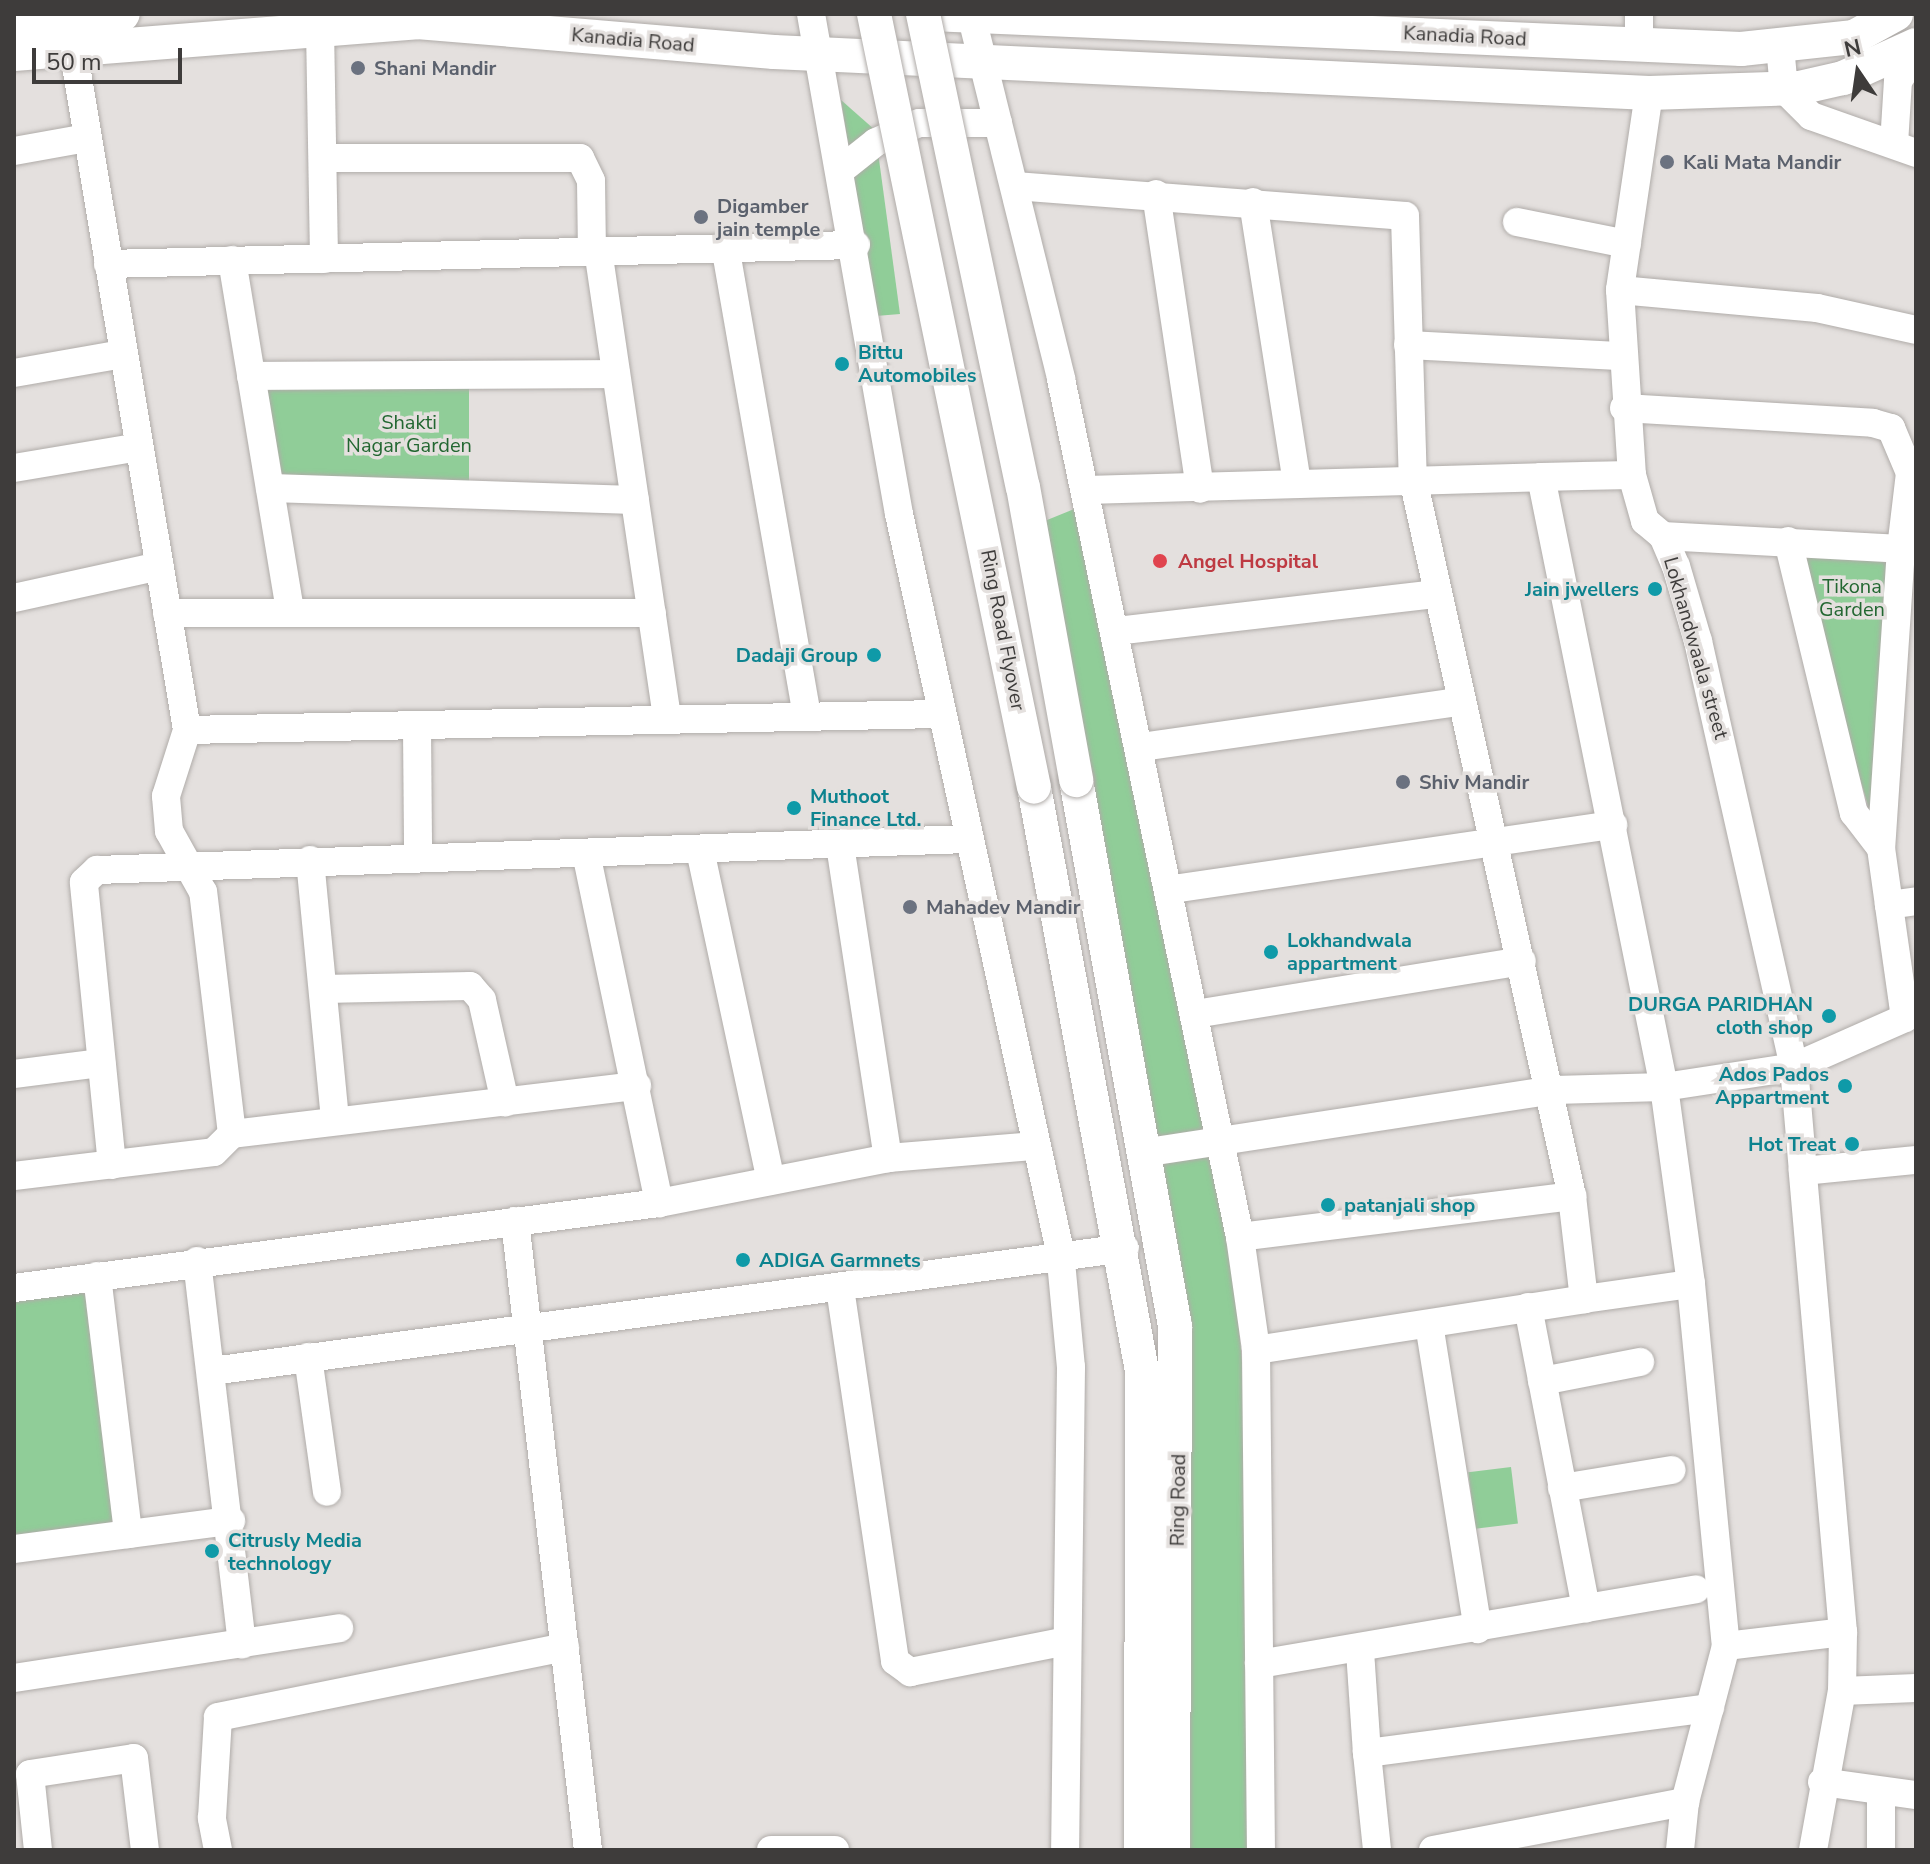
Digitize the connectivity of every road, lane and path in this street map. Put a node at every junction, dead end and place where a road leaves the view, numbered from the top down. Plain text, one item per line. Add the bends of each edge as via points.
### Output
1 (123, 14) edge
2 (811, 14) edge
3 (874, 14) edge
4 (923, 14) edge
5 (931, 14) edge
6 (971, 14) edge
7 (1896, 14) edge
8 (1044, 15) edge
9 (1178, 18) edge
10 (14, 22) edge
11 (1852, 25) edge
12 (69, 26) edge
13 (320, 28) junction
14 (1639, 29) edge
15 (1916, 45) edge
16 (1780, 46) junction
17 (14, 54) edge
18 (821, 54) junction
19 (1916, 54) edge
20 (983, 59) junction
21 (1784, 89) junction
22 (1649, 93) junction
23 (998, 123) junction
24 (87, 138) junction
25 (1905, 148) edge
26 (14, 151) edge
27 (324, 158) junction
28 (842, 169) junction
29 (1016, 186) junction
30 (1156, 194) junction
31 (1253, 202) junction
32 (1517, 222) dead end
33 (1627, 244) junction
34 (856, 245) junction
35 (725, 246) junction
36 (595, 250) junction
37 (324, 259) junction
38 (232, 260) junction
39 (108, 264) junction
40 (1620, 290) junction
41 (1916, 330) edge
42 (1408, 345) junction
43 (123, 354) junction
44 (1619, 356) junction
45 (14, 373) edge
46 (616, 374) junction
47 (251, 376) junction
48 (1624, 408) junction
49 (139, 447) junction
50 (14, 468) edge
51 (1913, 473) edge
52 (1632, 475) junction
53 (1541, 477) junction
54 (1413, 479) junction
55 (1297, 482) junction
56 (270, 488) junction
57 (1200, 489) junction
58 (1086, 490) junction
59 (635, 500) junction
60 (1663, 536) junction
61 (1788, 541) junction
62 (1901, 549) junction
63 (160, 566) junction
64 (1436, 594) junction
65 (14, 598) edge
66 (290, 612) junction
67 (167, 613) junction
68 (652, 613) junction
69 (1116, 631) junction
70 (1459, 702) junction
71 (806, 712) junction
72 (941, 714) junction
73 (667, 716) junction
74 (417, 728) junction
75 (187, 730) junction
76 (1142, 747) junction
77 (1613, 825) junction
78 (966, 839) junction
79 (840, 845) junction
80 (1496, 847) junction
81 (1881, 848) junction
82 (700, 850) junction
83 (586, 853) junction
84 (418, 855) junction
85 (310, 860) junction
86 (186, 863) junction
87 (1173, 889) junction
88 (1902, 903) edge
89 (1522, 961) junction
90 (323, 989) junction
91 (1195, 1014) junction
92 (1910, 1017) edge
93 (101, 1063) junction
94 (1794, 1067) junction
95 (14, 1074) edge
96 (637, 1086) junction
97 (1664, 1087) junction
98 (1554, 1090) junction
99 (505, 1102) junction
100 (335, 1121) junction
101 (232, 1134) junction
102 (1219, 1136) junction
103 (1033, 1146) junction
104 (1149, 1152) junction
105 (888, 1158) junction
106 (1916, 1160) edge
107 (112, 1165) junction
108 (1803, 1171) junction
109 (14, 1176) edge
110 (771, 1180) junction
111 (1572, 1196) junction
112 (659, 1203) junction
113 (515, 1221) junction
114 (1240, 1237) junction
115 (1125, 1248) junction
116 (1060, 1251) junction
117 (197, 1261) junction
118 (97, 1276) junction
119 (1691, 1284) junction
120 (14, 1288) edge
121 (840, 1288) junction
122 (1584, 1299) junction
123 (1528, 1307) junction
124 (1429, 1324) junction
125 (528, 1327) junction
126 (1256, 1350) junction
127 (308, 1357) junction
128 (1640, 1362) dead end
129 (212, 1371) junction
130 (1542, 1381) junction
131 (1672, 1470) dead end
132 (1562, 1488) junction
133 (327, 1492) dead end
134 (231, 1521) junction
135 (128, 1534) junction
136 (14, 1549) edge
137 (1696, 1589) dead end
138 (1586, 1608) junction
139 (339, 1628) dead end
140 (1478, 1629) junction
141 (1843, 1632) junction
142 (1066, 1641) junction
143 (242, 1644) junction
144 (1726, 1646) junction
145 (565, 1647) junction
146 (1360, 1651) junction
147 (1259, 1664) junction
148 (14, 1678) edge
149 (1916, 1688) edge
150 (1842, 1691) junction
151 (1710, 1708) junction
152 (1367, 1753) junction
153 (1822, 1782) junction
154 (1881, 1791) junction
155 (1916, 1795) edge
156 (1685, 1802) junction
157 (38, 1850) edge
158 (145, 1850) edge
159 (218, 1850) edge
160 (588, 1850) edge
161 (771, 1850) edge
162 (835, 1850) edge
163 (1065, 1850) edge
164 (1141, 1850) edge
165 (1173, 1850) edge
166 (1261, 1850) edge
167 (1377, 1850) edge
168 (1433, 1850) edge
169 (1680, 1850) edge
170 (1813, 1850) edge
171 (1881, 1850) edge

1 - 12 main road
2 - 18 street
3 - 115 main road, Ring Road Flyover, bridge
4 - 104 main road, bridge via 1023,487
5 - 6 main road, Kanadia Road
6 - 8 main road, Kanadia Road
6 - 20 street
7 - 11 main road, Kanadia Road
8 - 9 main road, Kanadia Road
9 - 14 main road, Kanadia Road
10 - 12 main road
11 - 16 main road, Kanadia Road
12 - 13 main road, Kanadia Road
12 - 17 main road, Kanadia Road
12 - 24 street
13 - 18 main road, Kanadia Road via 417,22
13 - 27 street
14 - 16 main road, Kanadia Road
15 - 21 main road via 1843,78
16 - 21 street
18 - 20 main road, Kanadia Road
18 - 28 street
19 - 25 street via 1898,81
20 - 22 main road, Kanadia Road
20 - 23 street
21 - 22 main road
21 - 25 street via 1811,116
22 - 33 street, Lokhandwaala street
23 - 28 street via 919,123 876,142
23 - 29 street
24 - 26 street
24 - 39 street
27 - 36 street via 580,158 591,181
27 - 37 street
28 - 34 street
29 - 30 street
29 - 58 street
30 - 31 street
30 - 57 street
31 - 42 street via 1405,216
31 - 55 street
32 - 33 street
33 - 40 street, Lokhandwaala street
34 - 35 street
34 - 72 street via 899,514
35 - 36 street
35 - 71 street
36 - 37 street
36 - 46 street
37 - 38 street
38 - 39 street
38 - 47 street
39 - 43 street
40 - 41 street via 1817,308
40 - 44 street, Lokhandwaala street
42 - 44 street
42 - 54 street
43 - 45 street
43 - 49 street
44 - 48 street, Lokhandwaala street
46 - 47 street
46 - 59 street
47 - 56 street
48 - 51 street via 1873,423 1891,428
48 - 52 street, Lokhandwaala street
49 - 50 street
49 - 63 street
51 - 62 street
52 - 53 street
52 - 60 street, Lokhandwaala street via 1645,521
53 - 54 street
53 - 77 street
54 - 55 street
54 - 64 street
55 - 57 street
56 - 59 street
56 - 66 street
57 - 58 street
58 - 69 street
59 - 68 street
60 - 61 street
60 - 94 street, Lokhandwaala street via 1706,672
61 - 62 street
61 - 81 street via 1854,813
62 - 81 street
63 - 65 street
63 - 67 street
64 - 69 street
64 - 70 street
66 - 67 street
66 - 68 street
67 - 75 street
68 - 73 street
69 - 76 street
70 - 76 street
70 - 80 street
71 - 72 street
71 - 73 street
72 - 78 street
73 - 74 street
74 - 75 street
74 - 84 street
75 - 86 street via 166,796 169,831
76 - 87 street
77 - 80 street
77 - 97 street
78 - 79 street
78 - 103 street
79 - 82 street
79 - 105 street
80 - 87 street
80 - 89 street
81 - 88 street
82 - 83 street
82 - 110 street
83 - 84 street
83 - 96 street
84 - 85 street
85 - 86 street
85 - 90 street
86 - 93 street via 97,870 84,882
86 - 101 street via 203,892
87 - 91 street
88 - 92 street
89 - 91 street
89 - 98 street
90 - 99 street via 470,986 482,1000
90 - 100 street
91 - 102 street
92 - 94 street
93 - 95 street
93 - 107 street
94 - 97 street
94 - 108 street, Lokhandwaala street
96 - 99 street
96 - 112 street
97 - 98 street
97 - 119 street
98 - 102 street
98 - 111 street
99 - 100 street
100 - 101 street
101 - 107 street via 214,1152
102 - 104 street
102 - 114 street
103 - 105 street
103 - 116 street
104 - 165 main road, Ring Road via 1174,1312 1179,1432
105 - 110 street
106 - 108 street
107 - 109 street
108 - 141 street, Lokhandwaala street
110 - 112 street
111 - 114 street
111 - 122 street
112 - 113 street
113 - 117 street
113 - 125 street
114 - 126 street
115 - 116 street
115 - 164 main road, Ring Road via 1142,1371
116 - 121 street
116 - 142 street via 1071,1367
117 - 118 street
117 - 129 street
118 - 120 street
118 - 135 street
119 - 122 street
119 - 144 street
121 - 125 street
121 - 142 street via 895,1661 910,1672
122 - 123 street
123 - 124 street
123 - 130 street
124 - 126 street
124 - 140 street
125 - 127 street
125 - 145 street
126 - 147 street
127 - 129 street
127 - 133 street
128 - 130 street
129 - 134 street
130 - 132 street
131 - 132 street
132 - 138 street
134 - 135 street
134 - 143 street
135 - 136 street
137 - 138 street
138 - 140 street
139 - 143 street
140 - 146 street
141 - 144 street
141 - 150 street, Lokhandwaala street
142 - 163 street
143 - 148 street
144 - 151 street
145 - 159 street via 218,1717 212,1818
145 - 160 street
146 - 147 street
146 - 152 street
147 - 166 street
149 - 150 street
150 - 153 street, Lokhandwaala street
151 - 152 street
151 - 156 street
152 - 167 street
153 - 154 street
153 - 170 street, Lokhandwaala street
154 - 155 street
154 - 171 street
156 - 168 street
156 - 169 street
157 - 158 street via 30,1774 134,1758
161 - 162 street

